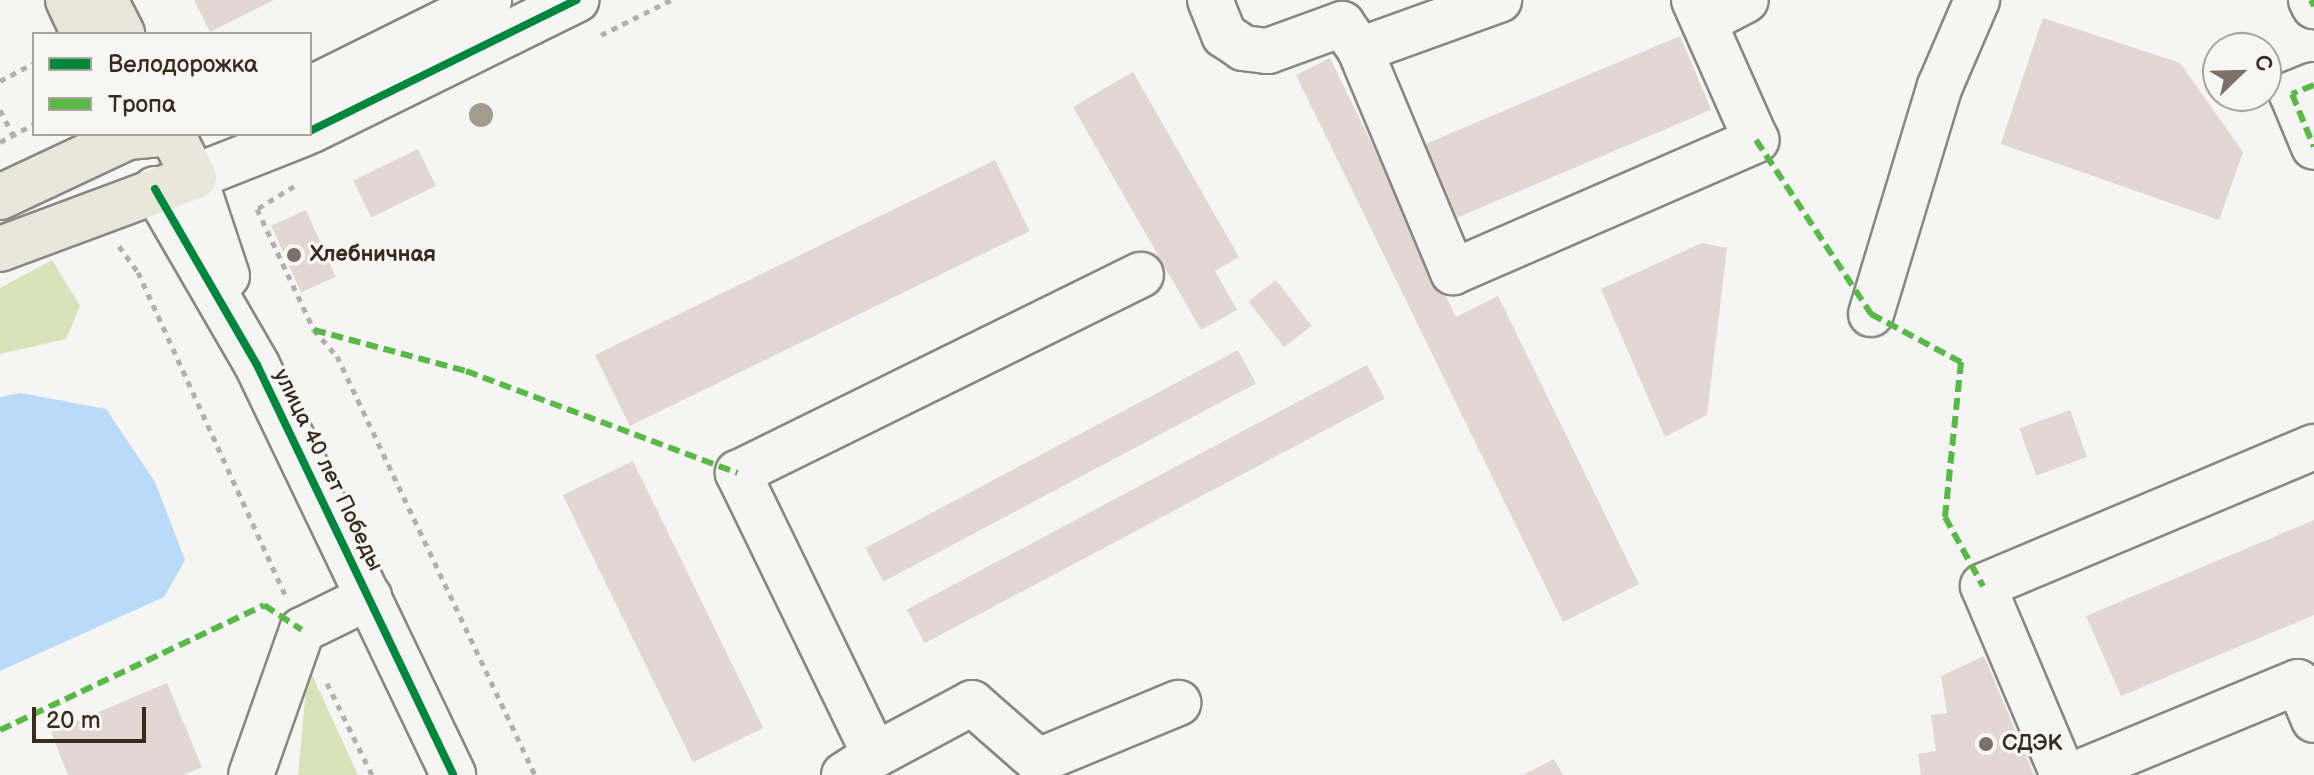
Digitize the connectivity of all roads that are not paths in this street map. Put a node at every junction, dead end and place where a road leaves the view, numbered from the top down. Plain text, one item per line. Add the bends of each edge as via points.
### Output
1 (68, 0) edge
2 (105, 0) edge
3 (489, 0) edge
4 (576, 0) edge
5 (1210, 0) edge
6 (1499, 0) edge
7 (1746, 0) edge
8 (1977, 0) edge
9 (2311, 0) edge
10 (2314, 6) edge
11 (1699, 11) edge
12 (83, 32) edge
13 (121, 32) edge
14 (1360, 50) junction
15 (2314, 85) edge
16 (312, 88) edge
17 (312, 130) edge
18 (138, 136) edge
19 (141, 136) edge
20 (172, 136) edge
21 (298, 136) edge
22 (2314, 147) edge
23 (174, 183) junction
24 (0, 197) edge
25 (0, 249) edge
26 (1141, 275) dead end
27 (1871, 314) dead end
28 (2314, 447) edge
29 (369, 597) junction
30 (1178, 703) dead end
31 (2314, 720) edge
32 (860, 765) edge
33 (251, 775) edge
34 (453, 775) edge
35 (2063, 775) edge
36 (2073, 775) edge

1 - 12 main road
2 - 13 main road
3 - 16 street
4 - 17 street
5 - 14 street via 1224,35 1243,48 1268,51 1342,24
6 - 14 street
7 - 11 street
8 - 27 street via 1940,86
9 - 10 street
11 - 14 street via 1756,140 1453,272
15 - 22 street via 2292,94
18 - 24 main road
19 - 23 main road, улица 40 лет Победы
20 - 23 main road, улица 40 лет Победы
21 - 23 street
23 - 25 main road
23 - 29 street, улица 40 лет Победы
26 - 32 street via 738,473
28 - 35 street via 1983,586
29 - 33 street via 302,630
29 - 34 street, улица 40 лет Победы
30 - 32 street via 1038,761 972,703
31 - 36 street via 2298,682

